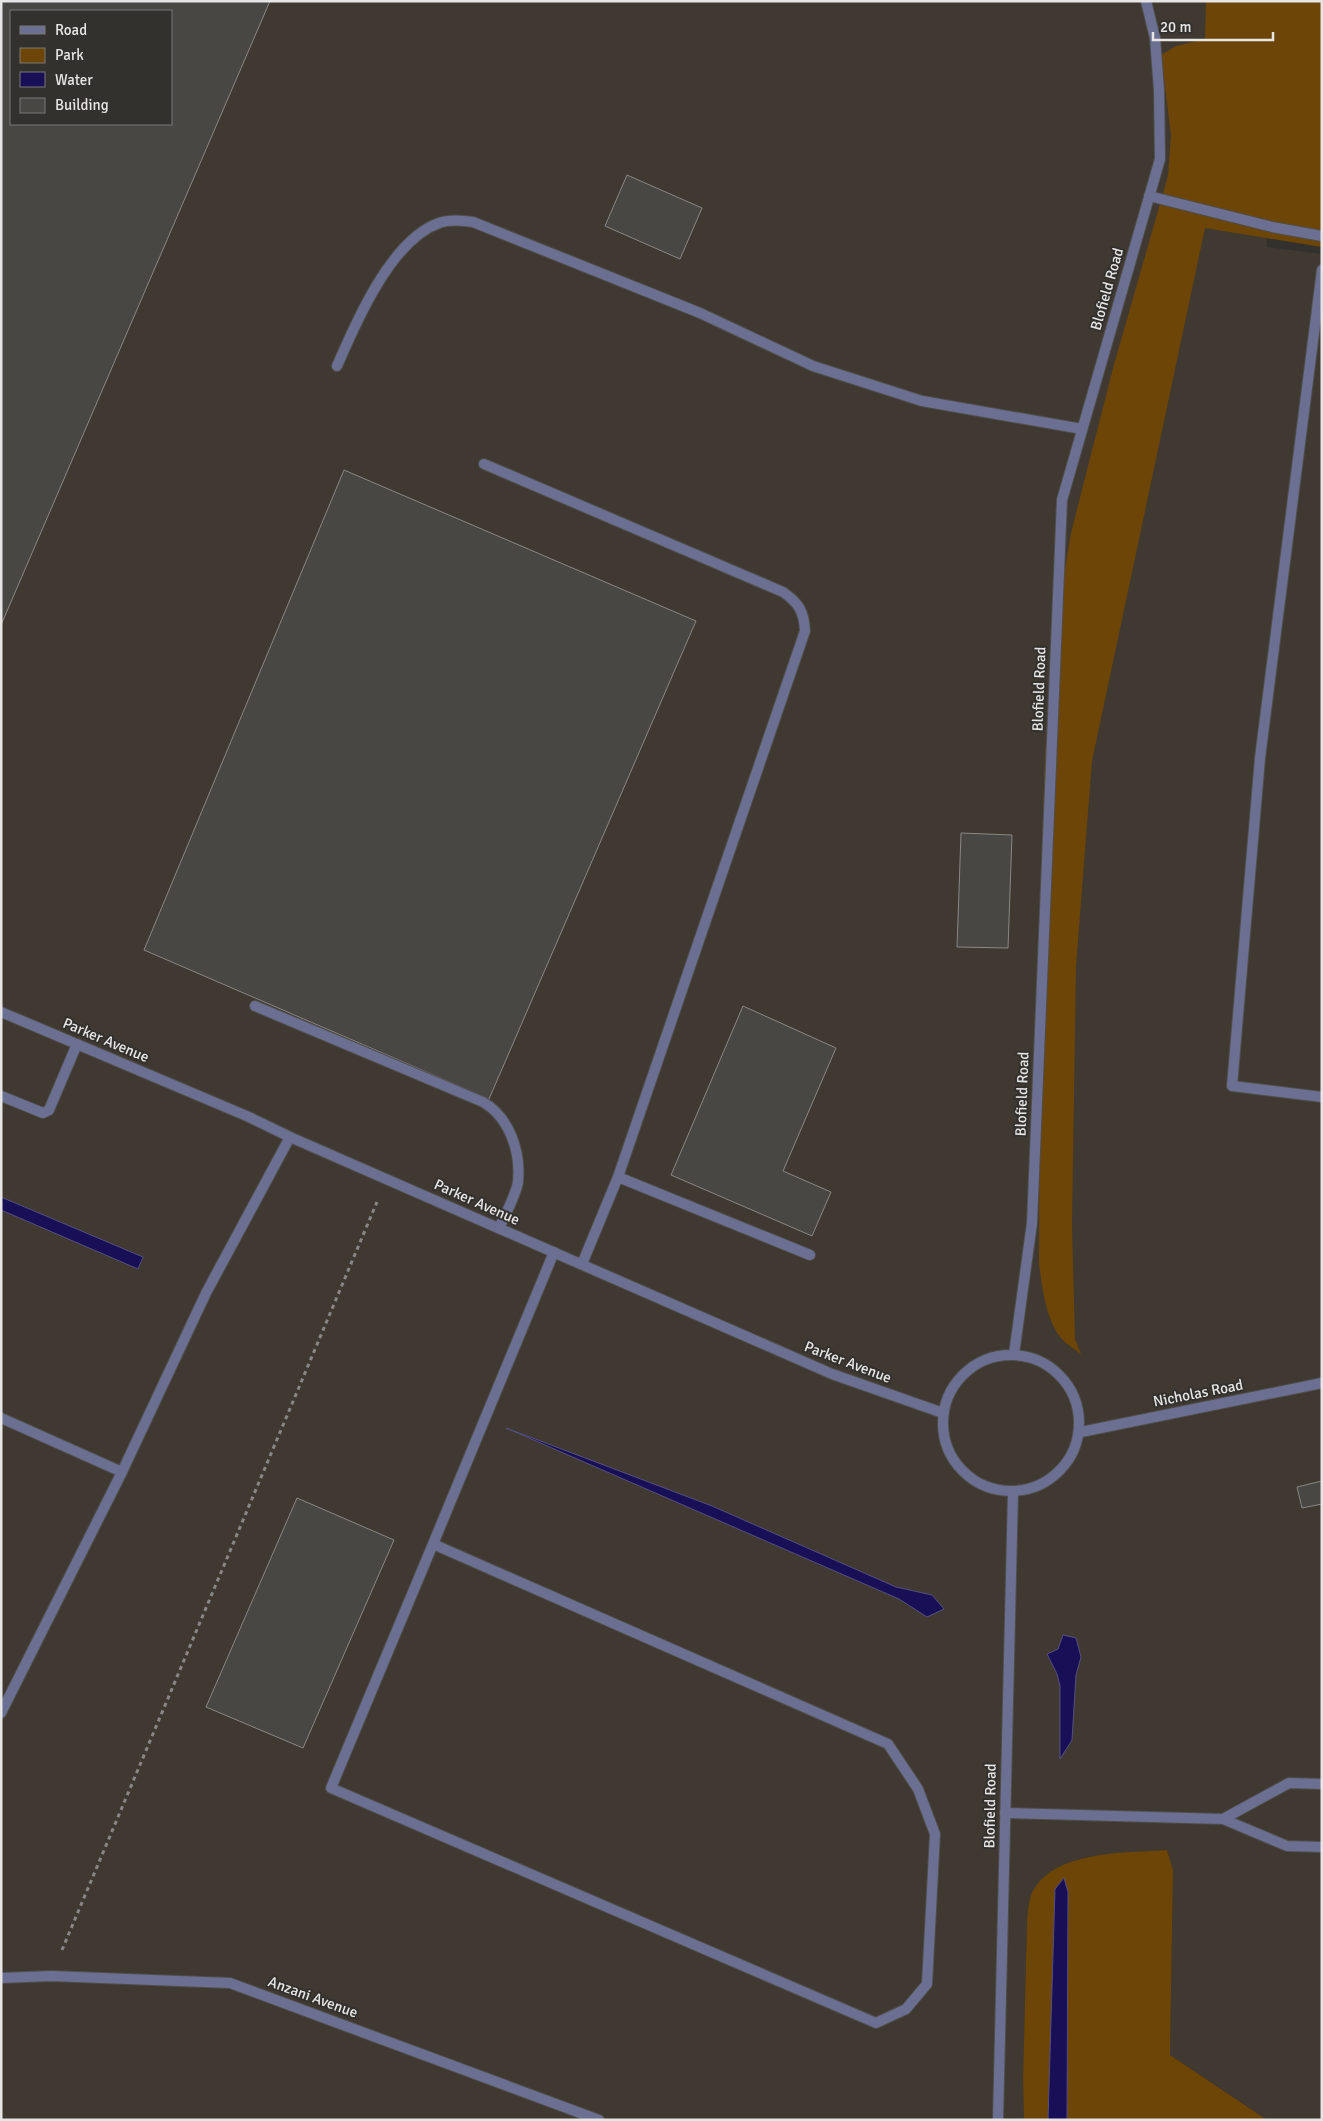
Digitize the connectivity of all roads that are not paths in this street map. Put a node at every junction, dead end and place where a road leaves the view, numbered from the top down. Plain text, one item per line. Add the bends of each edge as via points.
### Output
1 (1146, 1) edge
2 (1149, 196) junction
3 (1322, 236) edge
4 (1322, 270) edge
5 (336, 366) dead end
6 (1082, 429) junction
7 (484, 464) dead end
8 (255, 1006) dead end
9 (1, 1012) edge
10 (77, 1044) junction
11 (1, 1096) edge
12 (1322, 1097) edge
13 (290, 1137) junction
14 (618, 1177) junction
15 (499, 1228) junction
16 (554, 1252) junction
17 (810, 1255) dead end
18 (582, 1264) junction
19 (1014, 1354) junction
20 (1322, 1383) edge
21 (943, 1413) junction
22 (1, 1418) edge
23 (1080, 1432) junction
24 (122, 1472) junction
25 (1013, 1492) junction
26 (433, 1544) junction
27 (1, 1713) edge
28 (1322, 1784) edge
29 (1005, 1813) junction
30 (1223, 1819) junction
31 (1322, 1847) edge
32 (1, 1978) edge
33 (600, 2120) edge
34 (998, 2120) edge

1 - 2 street, Blofield Road via 1156,38 1159,90 1160,159
2 - 3 street
2 - 6 street, Blofield Road
4 - 12 street via 1260,758 1232,1086
5 - 6 street via 380,279 402,252 419,235 438,223 458,219 473,222 691,310 813,366 922,400
6 - 19 street, Blofield Road via 1062,500 1032,1223
7 - 14 street via 783,592 796,600 804,615 805,631
8 - 15 street via 495,1109 506,1122 517,1160 518,1183
9 - 10 street, Parker Avenue
10 - 11 street via 50,1110 43,1113
10 - 13 street, Parker Avenue
13 - 15 street, Parker Avenue
13 - 24 street via 206,1293
14 - 17 street
14 - 18 street
15 - 16 street, Parker Avenue
16 - 18 street, Parker Avenue
16 - 26 street
18 - 21 street, Parker Avenue via 832,1374
19 - 21 street via 985,1359 965,1372 950,1391
19 - 23 street via 1038,1359 1064,1379 1077,1400
20 - 23 street, Nicholas Road
21 - 25 street via 947,1448 959,1469 989,1489
22 - 24 street
23 - 25 street via 1073,1455 1057,1476 1036,1488
24 - 27 street
25 - 29 street, Blofield Road
26 - 26 street via 888,1744 918,1789 935,1834 927,1984 906,2009 876,2023 331,1788
28 - 30 street via 1289,1784
29 - 30 street
29 - 34 street, Blofield Road
30 - 31 street via 1287,1846
32 - 33 street, Anzani Avenue via 51,1976 230,1982

